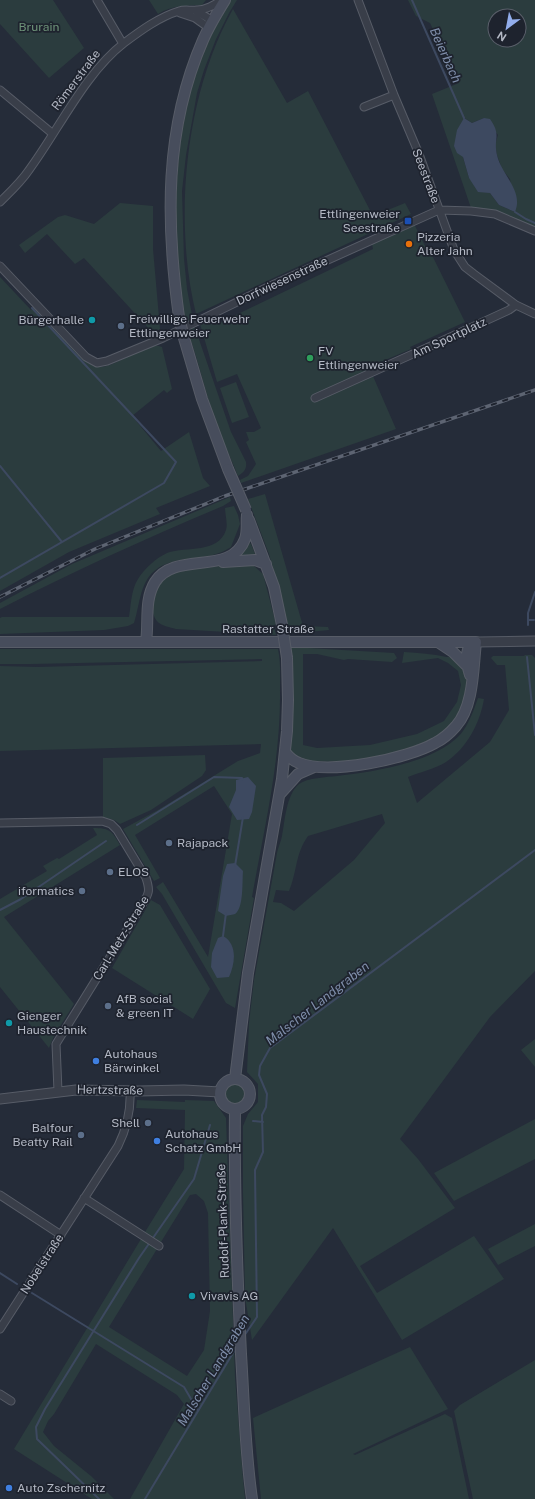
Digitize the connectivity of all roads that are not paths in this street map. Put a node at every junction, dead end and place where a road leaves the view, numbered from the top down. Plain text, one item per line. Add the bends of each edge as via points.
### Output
1 (97, 0) edge
2 (223, 0) edge
3 (358, 0) edge
4 (196, 10) junction
5 (173, 13) junction
6 (210, 26) junction
7 (123, 44) junction
8 (0, 90) edge
9 (394, 96) junction
10 (364, 107) dead end
11 (53, 134) junction
12 (0, 202) edge
13 (439, 210) junction
14 (535, 231) edge
15 (0, 266) edge
16 (516, 305) junction
17 (535, 314) edge
18 (315, 398) dead end
19 (247, 512) junction
20 (216, 561) junction
21 (266, 564) junction
22 (535, 641) edge
23 (0, 642) edge
24 (146, 642) junction
25 (438, 642) junction
26 (473, 642) junction
27 (466, 665) junction
28 (472, 679) junction
29 (285, 752) junction
30 (314, 767) junction
31 (280, 794) junction
32 (0, 823) edge
33 (235, 1079) junction
34 (58, 1091) junction
35 (130, 1091) junction
36 (220, 1092) junction
37 (0, 1099) edge
38 (235, 1109) junction
39 (0, 1196) edge
40 (84, 1198) junction
41 (61, 1235) junction
42 (159, 1246) dead end
43 (0, 1329) edge
44 (0, 1394) edge
45 (11, 1401) dead end
46 (252, 1499) edge

1 - 7 street
2 - 4 street, Römerstraße via 207,9
2 - 6 main road, Römerstraße
3 - 9 street, Seestraße
4 - 5 street, Römerstraße
4 - 6 street via 208,18
5 - 6 street via 190,15
5 - 7 street, Römerstraße
6 - 19 main road, Römerstraße, bridge via 186,89 175,145 170,197 172,260 179,317 202,399
7 - 11 street, Römerstraße via 97,69
8 - 11 street
9 - 10 street
9 - 13 street, Seestraße
11 - 12 street, Römerstraße via 28,171
13 - 14 street, Seestraße via 471,210 495,214
13 - 15 street, Dorfwiesenstraße via 270,286 163,338 97,363 86,357
13 - 16 street via 454,250 465,267
16 - 17 street
16 - 18 street, Am Sportplatz
19 - 20 main road via 246,535 239,550 228,558
19 - 21 main road, Römerstraße
20 - 21 main road via 255,560
20 - 24 main road via 187,564 160,577 148,601
21 - 29 main road, Römerstraße, bridge via 274,587 287,658
22 - 26 street, Rastatter Straße
23 - 24 main road, Rastatter Straße
24 - 25 main road, Rastatter Straße
25 - 26 main road, Rastatter Straße
25 - 27 main road via 457,655
26 - 27 main road via 467,650
26 - 28 main road
27 - 28 main road
28 - 30 main road via 465,711 447,736 435,744 416,752 369,763
29 - 30 main road via 291,759
29 - 31 main road, Römerstraße
30 - 31 main road via 298,774
31 - 33 main road, Römerstraße via 248,973
32 - 34 street, Carl-Metz-Straße via 111,824 117,830 148,885 149,892 141,907 56,1044
33 - 36 main road via 224,1084
33 - 38 main road via 247,1086 250,1094 244,1106
34 - 35 street, Hertzstraße
34 - 37 street, Hertzstraße
35 - 36 street, Hertzstraße
35 - 40 street, Nobelstraße via 129,1113 123,1137
36 - 38 main road via 222,1102
38 - 46 main road, Rudolf-Plank-Straße via 240,1332
39 - 41 street
40 - 41 street, Nobelstraße
40 - 42 street
41 - 43 street, Nobelstraße
44 - 45 street

